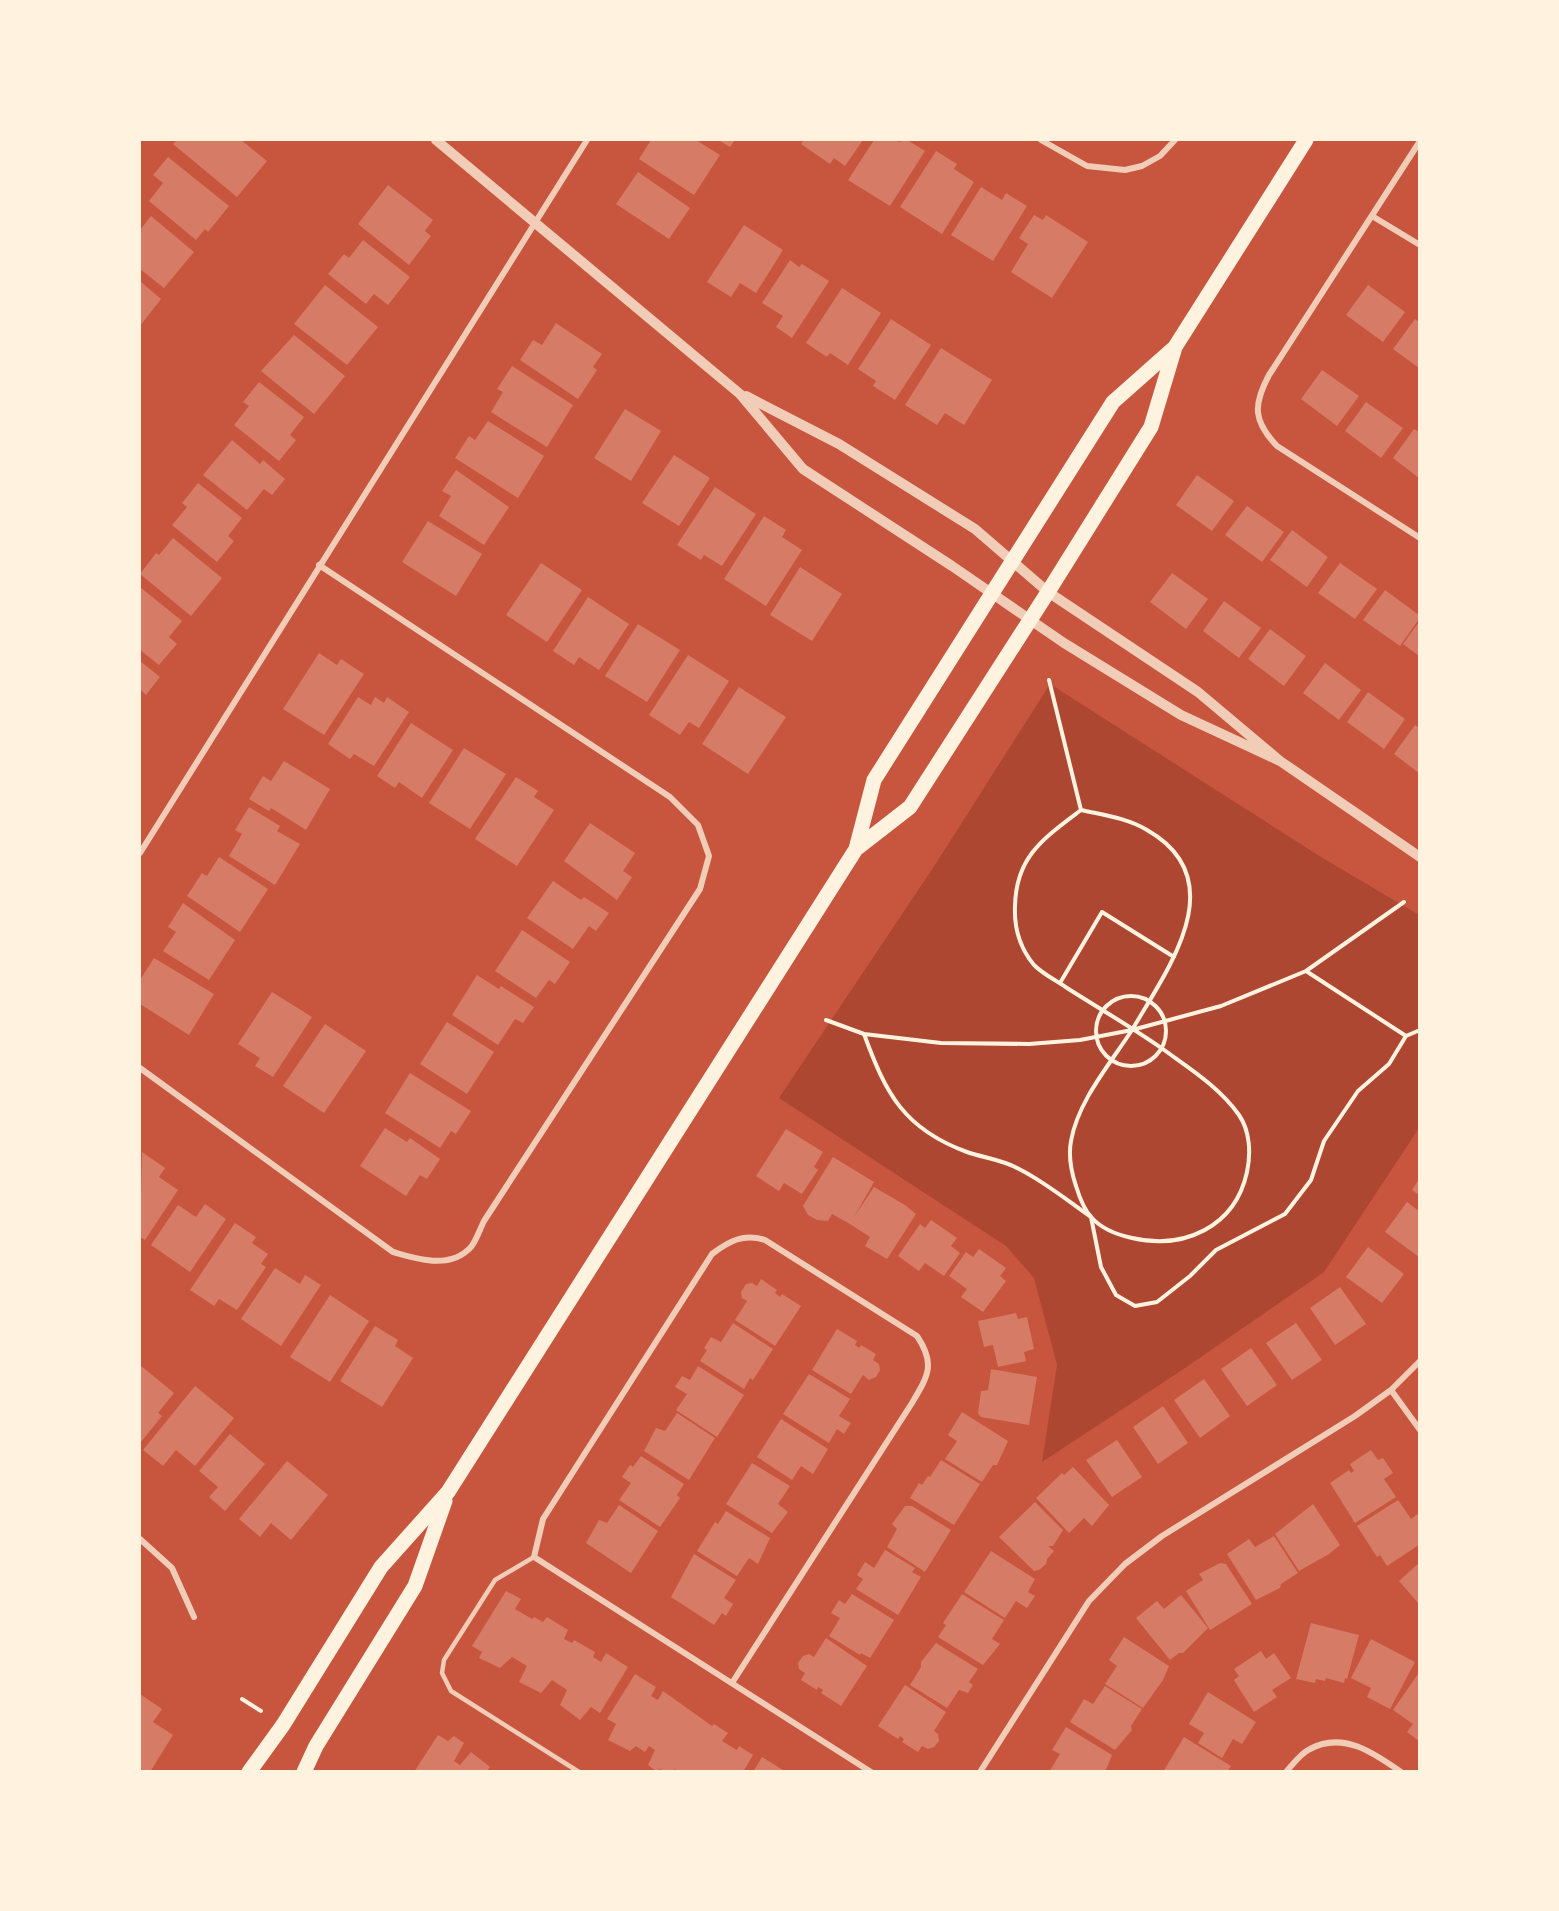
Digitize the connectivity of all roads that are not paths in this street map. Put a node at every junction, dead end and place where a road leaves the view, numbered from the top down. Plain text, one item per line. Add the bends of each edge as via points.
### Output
1 (436, 140) edge
2 (587, 140) edge
3 (1041, 140) edge
4 (1175, 140) edge
5 (1306, 140) edge
6 (1419, 141) edge
7 (1372, 216) junction
8 (537, 222) junction
9 (1419, 245) edge
10 (1175, 347) junction
11 (740, 394) junction
12 (1419, 538) edge
13 (1012, 561) junction
14 (319, 566) junction
15 (1048, 592) junction
16 (992, 594) junction
17 (1030, 620) junction
18 (1280, 762) junction
19 (856, 849) junction
20 (140, 852) edge
21 (1419, 857) edge
22 (140, 1068) edge
23 (1419, 1361) edge
24 (1391, 1390) junction
25 (1419, 1430) edge
26 (448, 1492) junction
27 (140, 1539) edge
28 (534, 1557) junction
29 (194, 1617) dead end
30 (732, 1683) junction
31 (253, 1770) edge
32 (304, 1772) edge
33 (579, 1772) edge
34 (871, 1772) edge
35 (980, 1772) edge
36 (1286, 1772) edge
37 (1401, 1772) edge

1 - 8 street
2 - 8 street
3 - 4 street via 1087,166 1125,170 1160,156
5 - 10 main road
6 - 7 street
7 - 9 street
7 - 12 street via 1269,375 1259,394 1257,412 1262,430 1277,446
8 - 11 street
8 - 14 street
10 - 13 main road via 1113,402
10 - 15 main road via 1151,427
11 - 13 street via 859,456 975,529
11 - 16 street via 803,469
13 - 15 street
13 - 16 main road
14 - 20 street
14 - 22 street via 670,798 698,825 709,856 700,889 490,1211 470,1248 447,1262 393,1252
15 - 17 main road
15 - 18 street via 1198,692
16 - 17 street
16 - 19 main road via 874,780
17 - 18 street via 1181,715
17 - 19 main road via 909,807
18 - 21 street
19 - 26 main road
23 - 24 street
24 - 25 street
24 - 35 street via 1162,1536 1125,1564 1089,1601
26 - 31 main road via 381,1567
26 - 32 main road via 415,1586 316,1746
27 - 29 street via 172,1568
28 - 30 street
28 - 30 street via 543,1519 712,1254 722,1247 741,1237 765,1240 917,1336 930,1364 926,1379
28 - 33 lane via 495,1580 444,1660 442,1673 451,1691
30 - 34 street
36 - 37 street via 1309,1749 1348,1742

